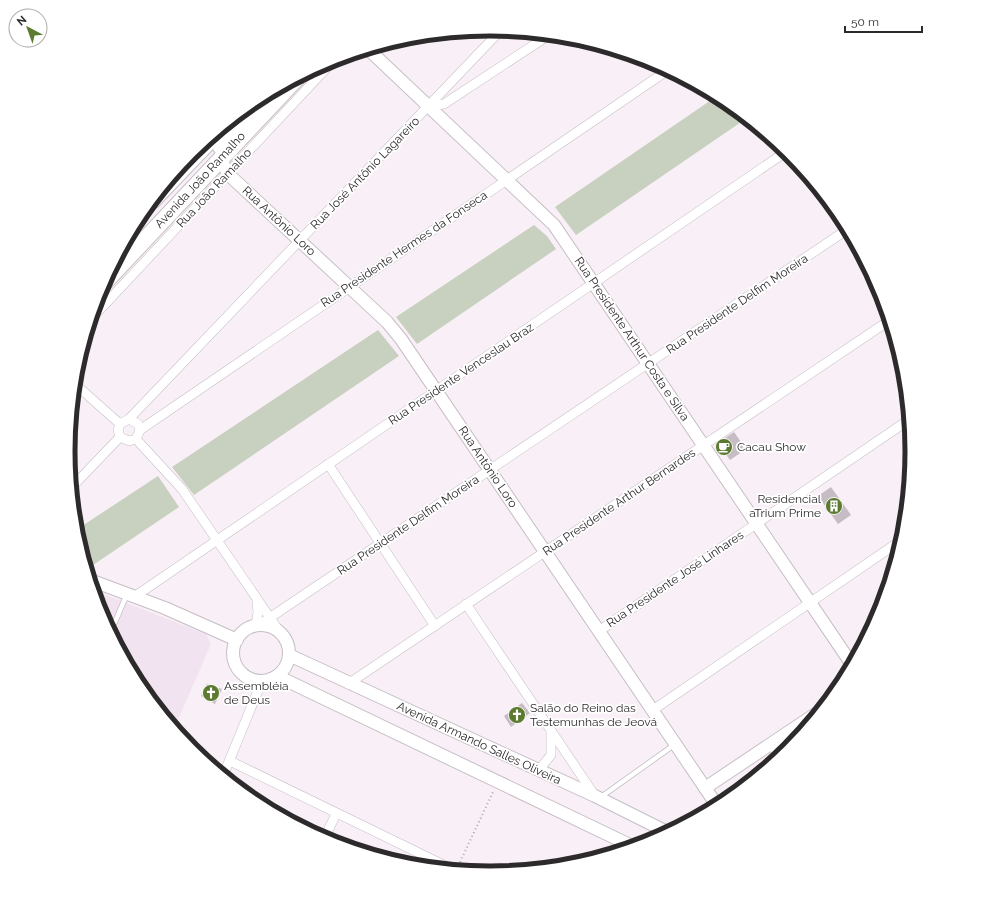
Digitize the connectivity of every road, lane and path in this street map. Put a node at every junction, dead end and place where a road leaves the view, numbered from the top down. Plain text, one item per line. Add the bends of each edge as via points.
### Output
1 (495, 36) edge
2 (541, 40) edge
3 (372, 53) edge
4 (325, 71) edge
5 (463, 71) junction
6 (662, 74) edge
7 (473, 86) junction
8 (285, 91) edge
9 (428, 106) junction
10 (236, 124) edge
11 (781, 155) edge
12 (221, 159) junction
13 (228, 174) junction
14 (505, 180) junction
15 (843, 232) edge
16 (300, 241) junction
17 (118, 268) edge
18 (594, 283) junction
19 (349, 287) junction
20 (100, 309) edge
21 (886, 323) edge
22 (649, 364) junction
23 (80, 389) edge
24 (436, 391) junction
25 (129, 419) junction
26 (905, 423) edge
27 (120, 424) junction
28 (140, 430) junction
29 (120, 437) junction
30 (136, 439) junction
31 (704, 445) junction
32 (328, 464) junction
33 (490, 470) junction
34 (76, 482) edge
35 (757, 524) junction
36 (217, 540) junction
37 (380, 544) junction
38 (895, 544) edge
39 (545, 552) junction
40 (96, 582) edge
41 (130, 595) junction
42 (256, 598) junction
43 (810, 602) junction
44 (466, 604) junction
45 (287, 607) junction
46 (270, 618) junction
47 (112, 621) edge
48 (258, 625) junction
49 (435, 626) junction
50 (599, 631) junction
51 (281, 634) junction
52 (237, 640) junction
53 (289, 655) junction
54 (849, 660) edge
55 (277, 676) junction
56 (262, 681) junction
57 (348, 684) junction
58 (652, 710) junction
59 (808, 719) edge
60 (551, 731) junction
61 (675, 744) junction
62 (768, 746) junction
63 (779, 750) edge
64 (230, 761) junction
65 (225, 771) edge
66 (538, 771) junction
67 (497, 782) junction
68 (705, 788) junction
69 (597, 797) junction
70 (714, 801) edge
71 (336, 814) junction
72 (662, 830) edge
73 (327, 833) edge
74 (627, 844) edge
75 (430, 862) edge
76 (459, 866) edge

1 - 5 street, Rua José Antônio Lagareiro
2 - 7 street
3 - 9 street, Rua Presidente Arthur Costa e Silva
4 - 13 street, Rua João Ramalho
5 - 7 street
5 - 9 street, Rua José Antônio Lagareiro
6 - 14 street, Rua Presidente Hermes da Fonseca
7 - 9 street via 444,104
8 - 12 highway, Avenida João Ramalho
9 - 14 street, Rua Presidente Arthur Costa e Silva
9 - 16 street, Rua José Antônio Lagareiro
10 - 12 highway via 224,137
11 - 18 street, Rua Presidente Venceslau Braz
12 - 13 street, Rua Antônio Loro
12 - 17 highway, Avenida João Ramalho
13 - 16 street, Rua Antônio Loro
13 - 20 street, Rua João Ramalho
14 - 18 street, Rua Presidente Arthur Costa e Silva via 554,225
14 - 19 street, Rua Presidente Hermes da Fonseca
15 - 22 street, Rua Presidente Delfim Moreira
16 - 19 street, Rua Antônio Loro
16 - 25 street, Rua José Antônio Lagareiro
18 - 22 street, Rua Presidente Arthur Costa e Silva
18 - 24 street, Rua Presidente Venceslau Braz
19 - 24 street, Rua Antônio Loro via 394,329
19 - 28 street, Rua Presidente Hermes da Fonseca
21 - 31 street, Rua Presidente Arthur Bernardes
22 - 31 street, Rua Presidente Arthur Costa e Silva
22 - 33 street, Rua Presidente Delfim Moreira
23 - 27 street
24 - 32 street, Rua Presidente Venceslau Braz
24 - 33 street, Rua Antônio Loro
25 - 27 street
25 - 28 street via 138,424
26 - 35 street, Rua Presidente José Linhares
27 - 29 street
28 - 30 street
29 - 30 street via 129,441
29 - 34 street
30 - 36 street via 179,486
31 - 35 street, Rua Presidente Arthur Costa e Silva
31 - 39 street, Rua Presidente Arthur Bernardes
32 - 36 street, Rua Presidente Venceslau Braz
32 - 37 street
33 - 37 street, Rua Presidente Delfim Moreira
33 - 39 street, Rua Antônio Loro
35 - 43 street, Rua Presidente Arthur Costa e Silva
35 - 50 street, Rua Presidente José Linhares
36 - 41 street, Rua Presidente Venceslau Braz
36 - 42 street
37 - 45 street, Rua Presidente Delfim Moreira
37 - 49 street
38 - 43 street
39 - 44 street, Rua Presidente Arthur Bernardes
39 - 50 street, Rua Antônio Loro
40 - 41 street
41 - 47 lane via 116,622
41 - 52 street
42 - 46 street
42 - 48 street
43 - 54 street, Rua Presidente Arthur Costa e Silva
43 - 58 street
44 - 49 street, Rua Presidente Arthur Bernardes
44 - 60 street
45 - 46 street, Rua Presidente Delfim Moreira
45 - 51 street via 281,624
46 - 48 street, Rua Presidente Delfim Moreira
46 - 51 street
48 - 51 street via 270,626
48 - 52 street via 245,630
49 - 57 street, Rua Presidente Arthur Bernardes
50 - 58 street, Rua Antônio Loro
51 - 53 street via 287,642
52 - 56 street via 233,654 238,669 251,679
53 - 55 street via 283,670
53 - 57 street, Avenida Armando Salles Oliveira
55 - 56 street
55 - 67 street
56 - 64 street
57 - 66 street, Avenida Armando Salles Oliveira
58 - 61 street, Rua Antônio Loro
59 - 62 street
60 - 66 street via 551,755
60 - 69 street
61 - 68 street, Rua Antônio Loro
61 - 69 lane
62 - 63 street
62 - 68 street
64 - 65 street
64 - 71 street
66 - 69 street, Avenida Armando Salles Oliveira
67 - 74 street
67 - 76 path
68 - 70 street, Rua Antônio Loro
69 - 72 street, Avenida Armando Salles Oliveira
71 - 73 street
71 - 75 street

